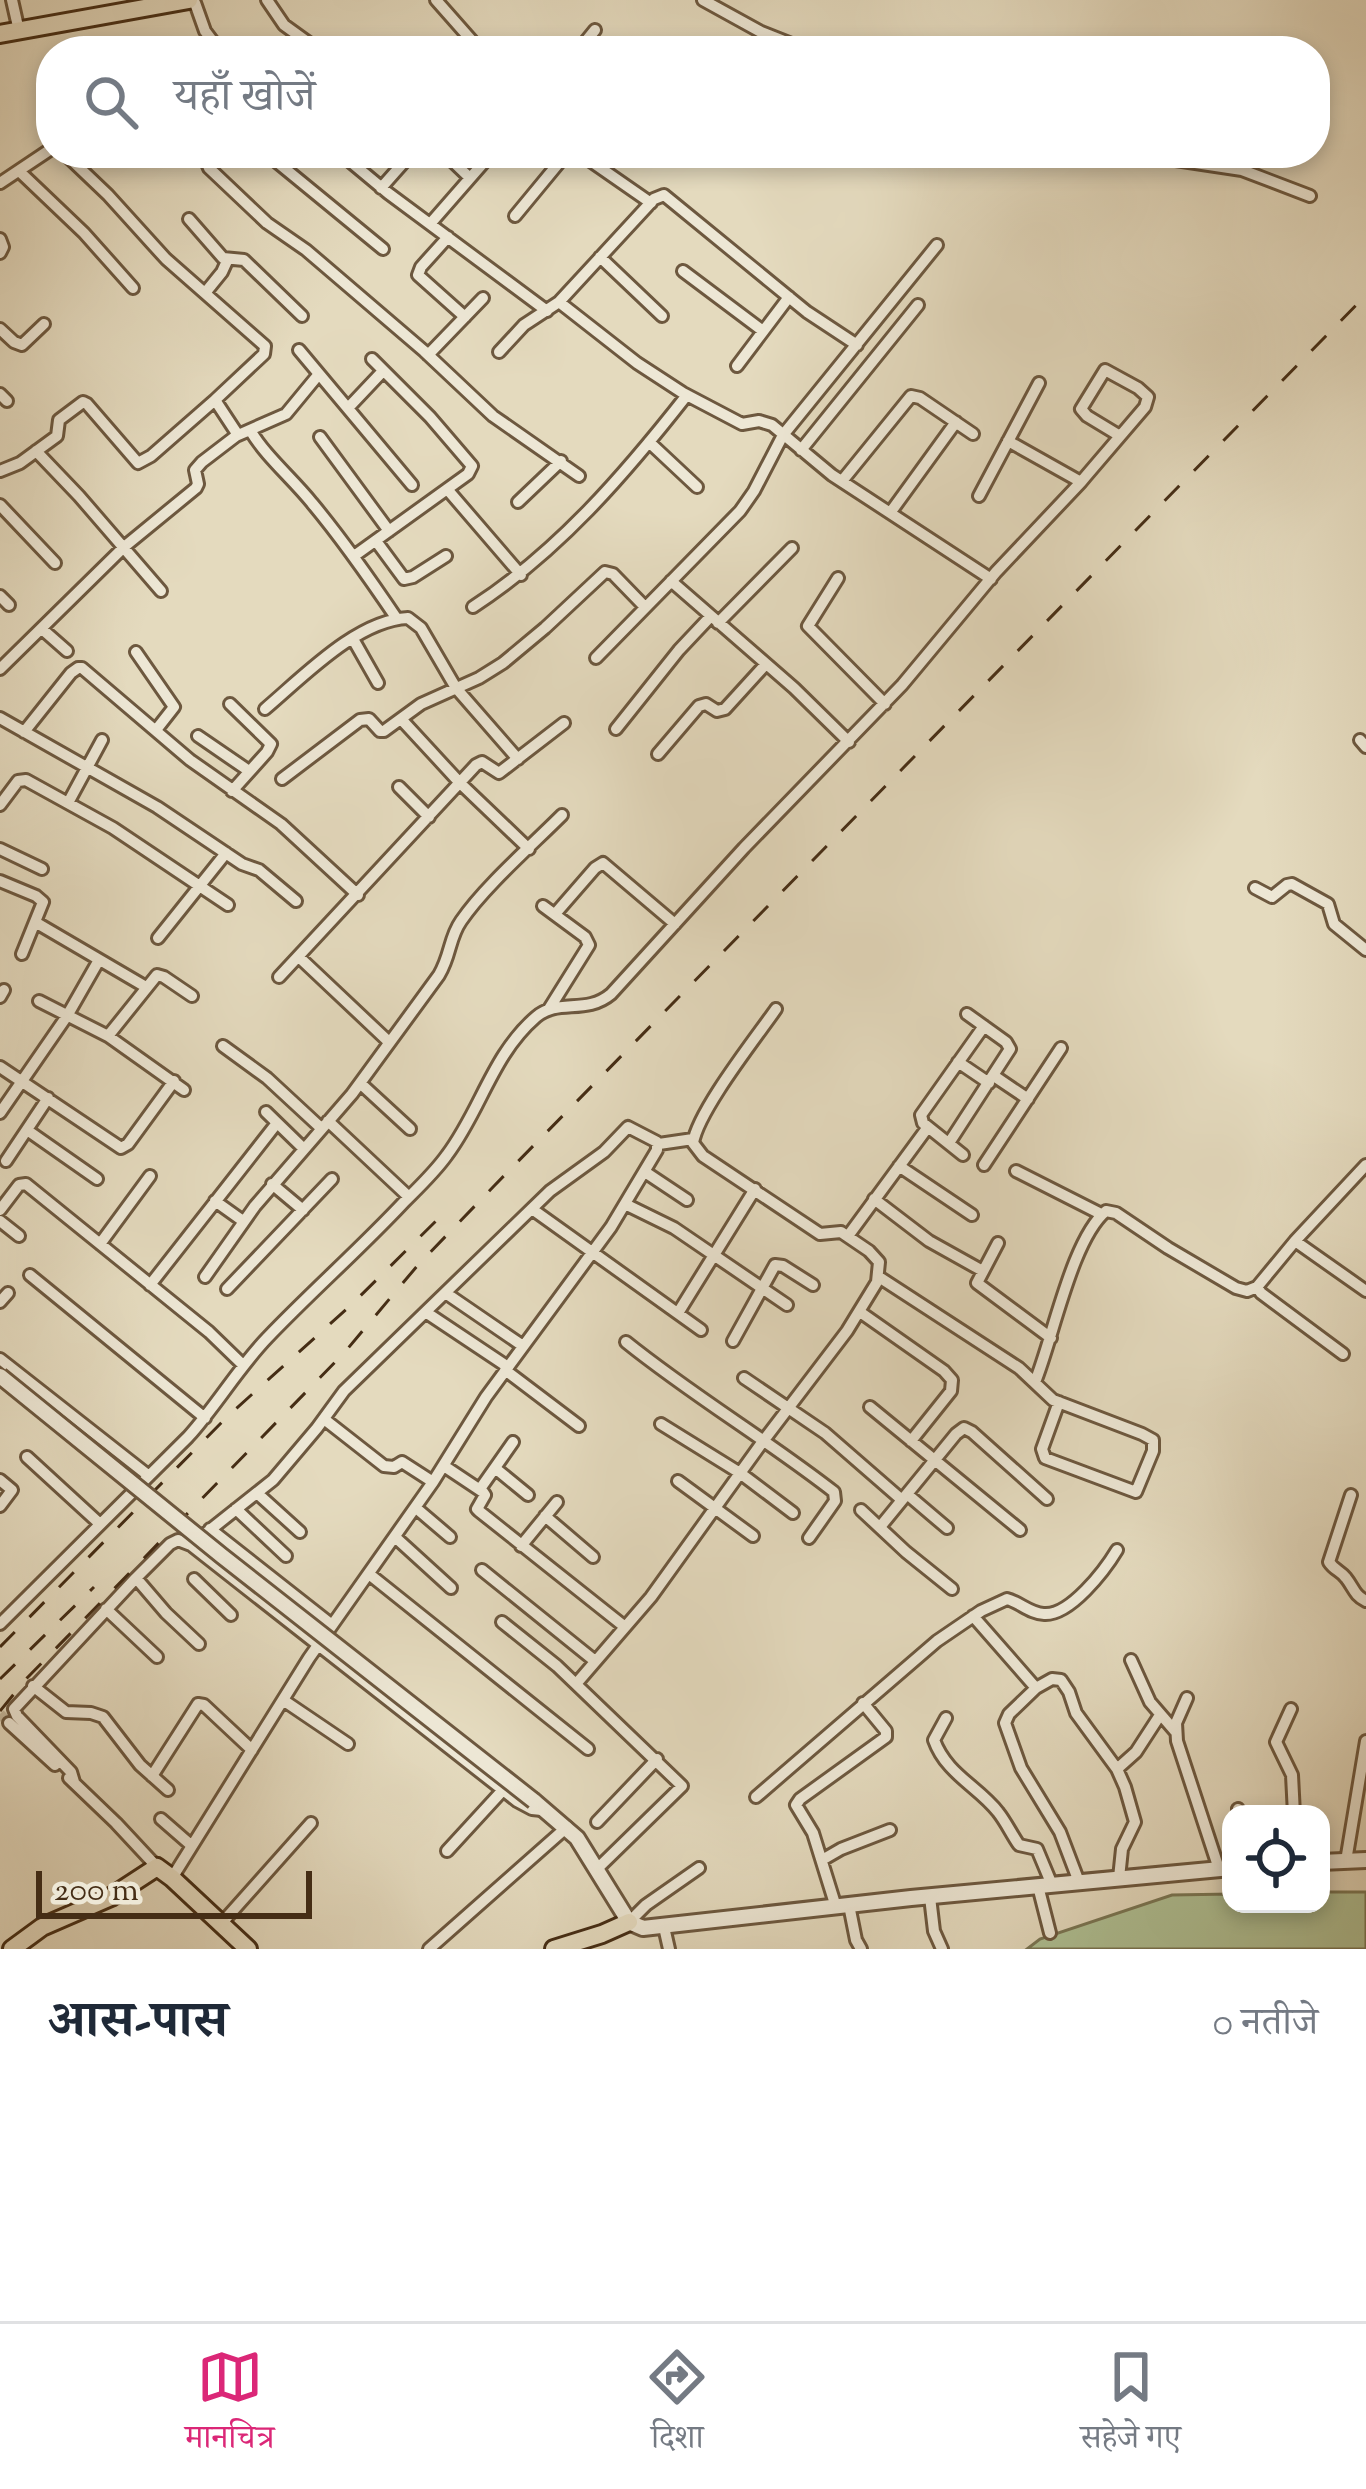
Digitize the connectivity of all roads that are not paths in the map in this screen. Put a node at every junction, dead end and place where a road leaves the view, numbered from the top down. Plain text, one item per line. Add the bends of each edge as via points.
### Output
1 (12, 0) edge
2 (192, 0) edge
3 (267, 0) edge
4 (436, 0) edge
5 (703, 0) edge
6 (596, 30) dead end
7 (19, 31) junction
8 (0, 34) edge
9 (209, 36) edge
10 (299, 36) edge
11 (464, 36) edge
12 (591, 36) edge
13 (770, 36) edge
14 (36, 159) edge
15 (0, 165) edge
16 (80, 168) edge
17 (210, 168) edge
18 (284, 168) edge
19 (358, 168) edge
20 (399, 168) edge
21 (460, 168) edge
22 (479, 168) edge
23 (554, 168) edge
24 (601, 168) edge
25 (1229, 168) edge
26 (10, 177) edge
27 (470, 178) junction
28 (382, 188) junction
29 (1310, 196) dead end
30 (651, 203) junction
31 (514, 216) dead end
32 (189, 220) dead end
33 (430, 224) junction
34 (448, 237) junction
35 (0, 239) edge
36 (937, 245) dead end
37 (382, 249) dead end
38 (0, 253) edge
39 (600, 257) junction
40 (227, 261) junction
41 (683, 271) dead end
42 (133, 288) dead end
43 (205, 293) junction
44 (789, 297) junction
45 (483, 298) dead end
46 (560, 302) junction
47 (918, 305) dead end
48 (547, 311) junction
49 (302, 316) dead end
50 (662, 316) dead end
51 (465, 317) junction
52 (44, 324) dead end
53 (0, 329) edge
54 (764, 331) junction
55 (857, 344) junction
56 (299, 350) dead end
57 (500, 352) dead end
58 (428, 356) junction
59 (372, 359) dead end
60 (737, 366) dead end
61 (383, 371) junction
62 (319, 374) junction
63 (1039, 383) dead end
64 (687, 395) junction
65 (214, 400) junction
66 (349, 407) junction
67 (956, 422) junction
68 (244, 432) junction
69 (973, 434) dead end
70 (783, 435) junction
71 (1120, 436) junction
72 (320, 437) dead end
73 (1008, 441) junction
74 (649, 442) junction
75 (802, 450) junction
76 (36, 452) junction
77 (561, 461) junction
78 (0, 471) edge
79 (579, 476) dead end
80 (842, 482) junction
81 (1081, 482) junction
82 (412, 485) dead end
83 (697, 487) dead end
84 (447, 489) junction
85 (979, 496) dead end
86 (518, 502) dead end
87 (0, 505) edge
88 (890, 513) junction
89 (389, 531) junction
90 (376, 541) junction
91 (124, 547) junction
92 (792, 548) dead end
93 (355, 556) junction
94 (446, 556) dead end
95 (56, 563) dead end
96 (521, 574) junction
97 (838, 578) dead end
98 (991, 579) junction
99 (671, 581) junction
100 (161, 591) dead end
101 (473, 607) dead end
102 (644, 607) junction
103 (397, 619) junction
104 (715, 620) junction
105 (42, 629) junction
106 (353, 639) junction
107 (67, 651) dead end
108 (136, 652) dead end
109 (596, 658) dead end
110 (766, 664) junction
111 (0, 669) edge
112 (378, 683) dead end
113 (457, 688) junction
114 (230, 704) dead end
115 (885, 704) junction
116 (265, 709) dead end
117 (0, 718) edge
118 (401, 719) junction
119 (564, 723) dead end
120 (616, 729) dead end
121 (155, 730) junction
122 (24, 732) junction
123 (198, 736) dead end
124 (102, 740) dead end
125 (849, 742) junction
126 (658, 754) dead end
127 (518, 759) junction
128 (88, 767) junction
129 (249, 771) junction
130 (0, 778) edge
131 (283, 779) dead end
132 (460, 783) junction
133 (13, 786) junction
134 (399, 787) dead end
135 (232, 790) junction
136 (68, 803) junction
137 (0, 806) edge
138 (562, 815) dead end
139 (429, 817) junction
140 (0, 849) edge
141 (529, 849) junction
142 (226, 853) junction
143 (42, 869) dead end
144 (0, 881) edge
145 (201, 886) junction
146 (1255, 888) dead end
147 (358, 895) junction
148 (296, 902) dead end
149 (228, 904) dead end
150 (543, 906) dead end
151 (555, 914) junction
152 (35, 922) junction
153 (675, 924) junction
154 (158, 938) dead end
155 (1366, 950) edge
156 (22, 954) dead end
157 (300, 958) junction
158 (99, 960) junction
159 (279, 977) dead end
160 (146, 987) junction
161 (193, 997) dead end
162 (39, 1001) dead end
163 (549, 1009) junction
164 (776, 1009) dead end
165 (967, 1014) dead end
166 (67, 1016) junction
167 (984, 1026) junction
168 (108, 1036) junction
169 (389, 1042) junction
170 (223, 1046) dead end
171 (1061, 1048) dead end
172 (958, 1062) junction
173 (0, 1067) edge
174 (991, 1080) junction
175 (23, 1082) junction
176 (360, 1083) junction
177 (48, 1098) junction
178 (1028, 1099) junction
179 (266, 1112) dead end
180 (0, 1113) edge
181 (277, 1123) junction
182 (324, 1125) junction
183 (928, 1126) junction
184 (410, 1129) dead end
185 (27, 1130) junction
186 (693, 1139) junction
187 (949, 1143) junction
188 (658, 1144) junction
189 (303, 1148) junction
190 (963, 1155) dead end
191 (6, 1161) dead end
192 (984, 1165) dead end
193 (1366, 1165) edge
194 (899, 1166) junction
195 (645, 1172) junction
196 (1016, 1172) dead end
197 (150, 1176) dead end
198 (97, 1179) dead end
199 (332, 1179) dead end
200 (272, 1184) junction
201 (755, 1189) junction
202 (409, 1197) junction
203 (874, 1199) junction
204 (687, 1200) dead end
205 (215, 1201) junction
206 (625, 1204) junction
207 (532, 1209) junction
208 (0, 1210) edge
209 (303, 1210) junction
210 (1101, 1214) junction
211 (972, 1215) dead end
212 (0, 1221) edge
213 (243, 1221) junction
214 (19, 1236) dead end
215 (848, 1236) junction
216 (1294, 1241) junction
217 (998, 1243) dead end
218 (100, 1244) junction
219 (593, 1252) junction
220 (715, 1255) junction
221 (981, 1270) junction
222 (30, 1275) dead end
223 (205, 1277) dead end
224 (880, 1277) junction
225 (150, 1285) junction
226 (813, 1286) dead end
227 (762, 1288) junction
228 (1257, 1288) junction
229 (227, 1289) dead end
230 (1366, 1291) edge
231 (447, 1294) junction
232 (788, 1305) dead end
233 (860, 1312) junction
234 (427, 1313) junction
235 (678, 1313) junction
236 (701, 1330) dead end
237 (1051, 1338) junction
238 (733, 1340) dead end
239 (626, 1342) dead end
240 (523, 1346) junction
241 (1343, 1354) dead end
242 (0, 1359) edge
243 (243, 1365) junction
244 (507, 1369) junction
245 (0, 1376) edge
246 (744, 1378) dead end
247 (1035, 1382) junction
248 (1059, 1402) junction
249 (789, 1406) junction
250 (871, 1407) dead end
251 (205, 1418) junction
252 (324, 1419) junction
253 (661, 1424) dead end
254 (579, 1426) dead end
255 (764, 1440) junction
256 (911, 1441) junction
257 (513, 1442) dead end
258 (27, 1457) dead end
259 (935, 1460) junction
260 (444, 1466) junction
261 (495, 1468) junction
262 (740, 1473) junction
263 (148, 1476) junction
264 (0, 1480) edge
265 (678, 1481) dead end
266 (433, 1482) junction
267 (480, 1489) junction
268 (258, 1494) junction
269 (528, 1495) dead end
270 (1352, 1495) dead end
271 (904, 1497) junction
272 (1047, 1499) dead end
273 (557, 1502) dead end
274 (0, 1506) edge
275 (416, 1508) junction
276 (715, 1508) junction
277 (236, 1509) junction
278 (861, 1510) dead end
279 (793, 1513) dead end
280 (545, 1516) junction
281 (100, 1524) junction
282 (880, 1527) junction
283 (947, 1528) dead end
284 (210, 1529) junction
285 (1020, 1530) dead end
286 (300, 1532) dead end
287 (753, 1536) dead end
288 (395, 1538) junction
289 (451, 1538) dead end
290 (809, 1538) dead end
291 (191, 1545) junction
292 (521, 1546) junction
293 (1117, 1550) dead end
294 (286, 1556) dead end
295 (593, 1556) dead end
296 (482, 1570) dead end
297 (369, 1574) junction
298 (136, 1578) junction
299 (194, 1579) dead end
300 (238, 1582) junction
301 (452, 1588) dead end
302 (952, 1589) dead end
303 (1366, 1601) edge
304 (219, 1602) junction
305 (106, 1610) junction
306 (231, 1615) dead end
307 (973, 1616) junction
308 (502, 1622) dead end
309 (0, 1624) edge
310 (332, 1625) junction
311 (625, 1627) junction
312 (199, 1644) dead end
313 (318, 1646) junction
314 (158, 1658) dead end
315 (1131, 1660) dead end
316 (595, 1661) junction
317 (576, 1684) junction
318 (33, 1686) junction
319 (1036, 1688) junction
320 (1187, 1698) dead end
321 (284, 1700) junction
322 (863, 1703) junction
323 (1291, 1709) dead end
324 (1160, 1714) junction
325 (946, 1718) dead end
326 (9, 1723) dead end
327 (1175, 1731) junction
328 (1366, 1741) edge
329 (348, 1744) dead end
330 (588, 1749) dead end
331 (252, 1750) junction
332 (657, 1759) junction
333 (1117, 1768) junction
334 (152, 1776) junction
335 (74, 1783) junction
336 (168, 1790) dead end
337 (503, 1790) junction
338 (756, 1797) dead end
339 (540, 1805) junction
340 (1294, 1805) edge
341 (161, 1819) dead end
342 (597, 1822) dead end
343 (310, 1823) dead end
344 (567, 1827) junction
345 (890, 1831) dead end
346 (193, 1846) junction
347 (447, 1851) dead end
348 (822, 1860) junction
349 (1222, 1860) edge
350 (1366, 1860) edge
351 (1346, 1861) junction
352 (1330, 1862) edge
353 (699, 1868) dead end
354 (1222, 1868) edge
355 (596, 1870) junction
356 (164, 1872) junction
357 (1119, 1878) junction
358 (1079, 1882) junction
359 (1045, 1886) junction
360 (930, 1897) junction
361 (843, 1906) junction
362 (629, 1922) junction
363 (221, 1924) junction
364 (664, 1927) junction
365 (1051, 1933) dead end
366 (28, 1935) junction
367 (12, 1949) edge
368 (42, 1949) edge
369 (248, 1949) edge
370 (429, 1949) edge
371 (554, 1949) edge
372 (669, 1949) edge
373 (861, 1949) edge
374 (942, 1949) edge

1 - 7 street
2 - 7 main road
2 - 9 street
3 - 10 street
4 - 11 street
5 - 13 street
6 - 12 street
7 - 8 main road
14 - 26 street
15 - 26 street
16 - 43 street
17 - 58 street
18 - 37 street
19 - 28 street
20 - 28 street
21 - 27 street
22 - 27 street
23 - 31 street
24 - 30 street
25 - 29 street
26 - 42 street via 80,229
27 - 33 street
28 - 33 street
30 - 39 street
30 - 44 street via 669,198
32 - 40 street
33 - 34 street
34 - 48 street
34 - 51 street via 418,275
35 - 38 street
36 - 55 street
39 - 46 street
39 - 50 street
40 - 43 street
40 - 49 street via 244,260
41 - 54 street
43 - 65 street via 266,350
44 - 54 street
44 - 55 street
45 - 51 street
46 - 48 street
46 - 64 street
47 - 75 street
48 - 57 street
51 - 58 street
52 - 53 street via 22,345
54 - 60 street
55 - 70 street
56 - 62 street
58 - 77 street via 493,416
59 - 61 street
61 - 66 street
61 - 84 street via 470,461 471,470
62 - 66 street
62 - 68 street via 286,414
63 - 73 street
64 - 70 street via 733,422 766,422
64 - 74 street
65 - 68 street
65 - 76 street via 141,463 83,402
66 - 82 street
67 - 69 street
67 - 80 street via 910,396
67 - 88 street
68 - 91 street via 197,466 196,488
68 - 93 street
70 - 75 street
70 - 99 street via 748,500
71 - 71 street via 1148,397 1105,370 1081,409
71 - 81 street
72 - 89 street
73 - 81 street
73 - 85 street
74 - 83 street
74 - 96 street
75 - 80 street
76 - 78 street
76 - 91 street
77 - 79 street
77 - 86 street
80 - 88 street
81 - 98 street
84 - 89 street
84 - 96 street
87 - 95 street
88 - 98 street
89 - 90 street
90 - 93 street
90 - 94 street via 404,579
91 - 100 street
91 - 105 street
92 - 104 street
93 - 103 street
96 - 101 street
97 - 115 street via 808,626
98 - 115 street
99 - 102 street
99 - 104 street
102 - 109 street
102 - 113 street via 605,572 513,655
103 - 106 street
103 - 113 street via 417,623
104 - 110 street
104 - 120 street via 679,650
105 - 107 street
105 - 111 street
106 - 112 street
106 - 116 street
108 - 121 street via 174,707
110 - 125 street
110 - 126 street via 725,709 699,706
113 - 118 street
113 - 127 street
114 - 129 street via 271,744
115 - 125 street
117 - 122 street
118 - 131 street via 380,731 360,719
118 - 132 street
119 - 127 street
121 - 122 street via 78,668
121 - 135 street
122 - 128 street
123 - 129 street
124 - 128 street
125 - 153 street
127 - 132 street via 499,773 479,762
128 - 136 street
128 - 142 street
129 - 135 street
130 - 133 street
132 - 139 street
132 - 141 street
133 - 136 street via 26,780
133 - 137 street
134 - 139 street
135 - 147 street
136 - 145 street
138 - 141 street
139 - 147 street
140 - 143 street
141 - 169 street via 459,924 446,964
142 - 145 street
142 - 148 street
144 - 152 street via 40,899
145 - 149 street
145 - 154 street
146 - 155 street via 1272,897 1292,884 1323,900 1338,928
147 - 157 street
150 - 151 street
151 - 153 street via 603,863
151 - 163 street via 590,945
152 - 156 street
152 - 158 street
153 - 163 street via 604,1000
157 - 159 street
157 - 169 street
158 - 160 street
158 - 166 street
160 - 161 street via 160,975
160 - 168 street
162 - 166 street
163 - 202 street via 503,1053 449,1153
164 - 186 street
165 - 167 street
166 - 168 street
166 - 175 street
167 - 172 street
167 - 174 street via 1010,1049
168 - 177 street via 179,1086 135,1135 121,1148
169 - 176 street
170 - 182 street
171 - 178 street
172 - 174 street
172 - 183 street via 921,1115
173 - 175 street
174 - 178 street
174 - 187 street
175 - 177 street
175 - 180 street
176 - 182 street
176 - 184 street
177 - 185 street
178 - 192 street
179 - 181 street
181 - 189 street
181 - 205 street
182 - 189 street
182 - 202 street
183 - 187 street
183 - 194 street
185 - 191 street
185 - 198 street
186 - 188 street
186 - 201 street via 699,1153
187 - 190 street
188 - 195 street
188 - 207 street via 628,1127
189 - 200 street
193 - 216 street
194 - 203 street
194 - 211 street
195 - 204 street
195 - 206 street
196 - 210 street
197 - 218 street
199 - 209 street
200 - 209 street
200 - 213 street
201 - 215 street via 820,1234
201 - 220 street
202 - 243 street
203 - 215 street
203 - 221 street
205 - 213 street
205 - 225 street
206 - 219 street
206 - 220 street
207 - 219 street
207 - 231 street
208 - 218 street via 24,1183
209 - 229 street
210 - 228 street via 1116,1213 1236,1288
210 - 237 street
212 - 214 street
213 - 223 street
215 - 224 street via 876,1258
216 - 228 street
216 - 230 street
217 - 221 street
218 - 225 street
219 - 235 street
219 - 240 street
220 - 227 street
220 - 235 street
221 - 237 street via 979,1287
222 - 251 street
224 - 233 street
224 - 247 street
225 - 243 street
226 - 227 street via 779,1264
227 - 232 street
227 - 238 street
228 - 241 street
231 - 234 street
231 - 240 street
233 - 249 street
233 - 256 street via 952,1380
234 - 244 street
234 - 252 street
235 - 236 street
237 - 247 street
239 - 255 street
240 - 244 street
242 - 263 street
243 - 251 street
244 - 254 street
244 - 260 street
245 - 339 street, bridge
246 - 249 street
247 - 248 street
248 - 248 street via 1045,1457 1136,1492 1153,1440
249 - 255 street
249 - 271 street
250 - 256 street
251 - 263 street
252 - 266 street via 384,1466 402,1462
252 - 268 street
253 - 262 street
255 - 262 street
255 - 290 street via 834,1492
256 - 259 street
257 - 261 street
258 - 281 street
259 - 271 street
259 - 272 street via 968,1429
259 - 285 street
260 - 266 street
260 - 267 street
261 - 267 street
261 - 269 street
262 - 276 street
262 - 279 street
263 - 281 street
264 - 274 street via 12,1490
265 - 276 street
266 - 275 street
267 - 292 street via 477,1509
268 - 277 street
268 - 286 street
270 - 303 street via 1329,1562
271 - 282 street
271 - 283 street
273 - 280 street
275 - 288 street
275 - 289 street
276 - 287 street
276 - 311 street
277 - 284 street
277 - 294 street
278 - 282 street
280 - 292 street
280 - 295 street
281 - 309 street
282 - 302 street
284 - 291 street
284 - 310 street
288 - 297 street
288 - 301 street
291 - 298 street via 174,1541
291 - 300 street
292 - 311 street
293 - 307 street via 1094,1582 1050,1614 1007,1599
296 - 316 street
297 - 310 street
297 - 330 street
298 - 305 street
298 - 312 street
299 - 304 street
300 - 304 street
300 - 313 street
304 - 306 street
305 - 314 street
305 - 318 street
307 - 319 street
307 - 322 street
308 - 317 street
310 - 313 street
311 - 316 street
313 - 321 street
313 - 337 street
315 - 324 street
316 - 317 street
317 - 332 street
318 - 334 street via 66,1712 103,1717
318 - 335 street via 14,1712
319 - 333 street via 1061,1680 1078,1718
319 - 358 street via 1005,1727
320 - 327 street
321 - 329 street
321 - 331 street
322 - 338 street
322 - 348 street via 886,1738 796,1805
323 - 340 street via 1276,1742 1292,1774
324 - 327 street
324 - 333 street
325 - 359 street via 937,1749 1019,1845 1037,1849
326 - 335 street
327 - 349 street
328 - 351 street
331 - 334 street via 201,1703
331 - 346 street
332 - 342 street
332 - 355 street via 682,1786
333 - 357 street via 1135,1822
334 - 336 street
335 - 356 street
337 - 339 street via 526,1807
337 - 347 street
339 - 344 street
341 - 346 street
343 - 363 street
344 - 355 street
344 - 370 street
345 - 348 street
346 - 356 street
348 - 361 street
350 - 351 street
351 - 352 street
353 - 362 street
354 - 357 street
355 - 362 street
356 - 363 main road
356 - 366 main road
357 - 358 street
358 - 359 street
359 - 360 street
359 - 365 street
360 - 361 street
360 - 374 street
361 - 364 street
361 - 373 street
362 - 364 street
362 - 371 main road
363 - 369 main road
364 - 372 street
366 - 367 main road
366 - 368 street

